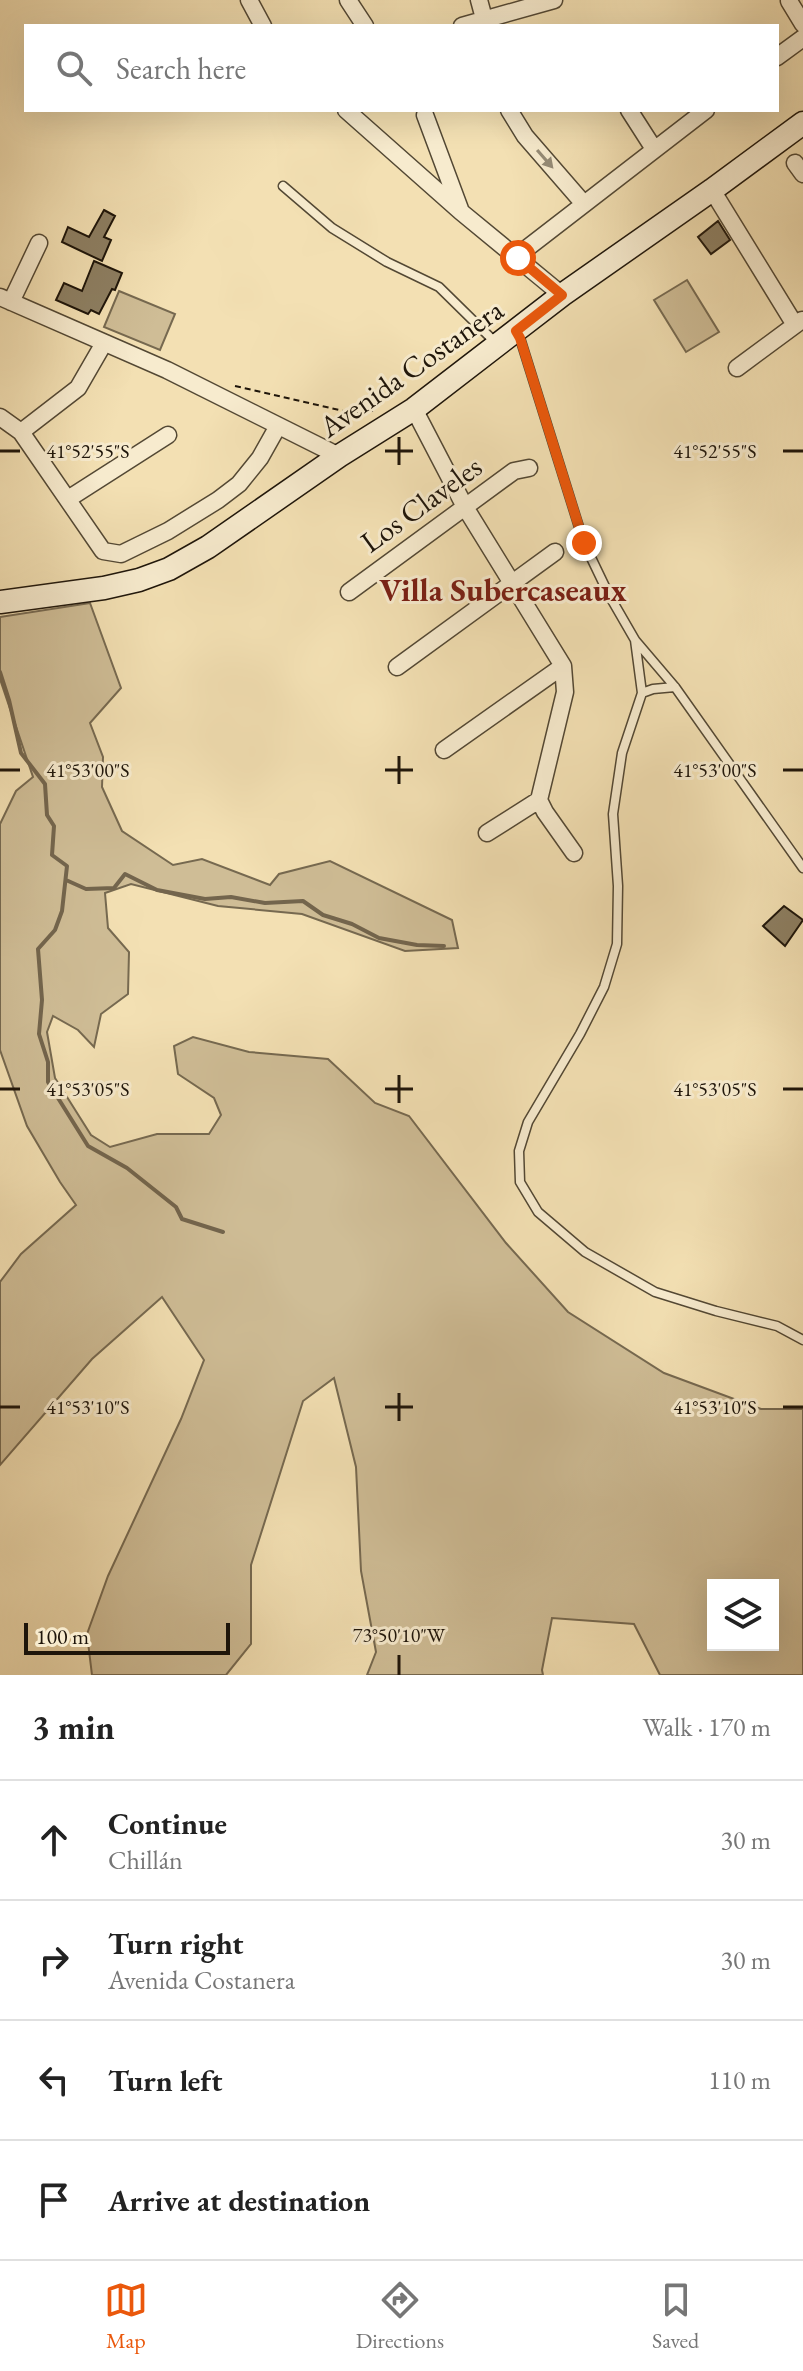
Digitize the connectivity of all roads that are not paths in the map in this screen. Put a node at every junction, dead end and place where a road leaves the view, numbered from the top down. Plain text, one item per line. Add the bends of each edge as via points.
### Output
1 (249, 0) edge
2 (348, 0) edge
3 (479, 0) edge
4 (554, 0) edge
5 (789, 1) edge
6 (486, 23) edge
7 (262, 24) edge
8 (364, 24) edge
9 (803, 24) edge
10 (803, 38) edge
11 (779, 56) edge
12 (348, 112) edge
13 (510, 112) edge
14 (630, 112) edge
15 (703, 112) edge
16 (425, 115) dead end
17 (803, 123) edge
18 (654, 149) junction
19 (283, 186) dead end
20 (712, 190) junction
21 (584, 204) junction
22 (460, 211) junction
23 (39, 243) dead end
24 (518, 258) junction
25 (562, 295) junction
26 (5, 299) edge
27 (799, 322) edge
28 (507, 338) junction
29 (104, 343) junction
30 (737, 368) dead end
31 (414, 409) junction
32 (0, 417) edge
33 (278, 426) junction
34 (21, 432) junction
35 (168, 435) dead end
36 (339, 456) junction
37 (529, 468) dead end
38 (68, 499) junction
39 (465, 507) junction
40 (555, 552) dead end
41 (512, 583) junction
42 (349, 592) dead end
43 (0, 602) edge
44 (635, 640) junction
45 (563, 666) junction
46 (397, 667) dead end
47 (675, 687) junction
48 (642, 693) junction
49 (444, 750) dead end
50 (539, 800) junction
51 (487, 833) dead end
52 (574, 853) dead end
53 (803, 868) edge
54 (803, 1340) edge

1 - 7 street
2 - 8 street
3 - 6 street
4 - 6 street
5 - 9 street
10 - 11 street
12 - 22 street
13 -> 21 street
14 - 18 street
15 - 18 street
16 - 22 street
17 - 20 street, Avenida Costanera
18 - 21 street
19 - 28 lane via 332,228 439,287
20 - 25 street, Avenida Costanera
20 - 27 street
21 - 24 street
22 - 24 street
23 - 26 street
24 - 25 street
25 - 28 street, Avenida Costanera
26 - 29 street
27 - 30 street
28 - 31 street, Avenida Costanera
28 - 44 lane via 520,338 584,543
29 - 33 street
29 - 34 street via 78,388
31 - 36 street, Avenida Costanera
31 - 39 street
32 - 34 street
33 - 36 street
33 - 38 street via 239,484 168,531 121,554 103,551
34 - 38 street
35 - 38 street
36 - 43 street, Avenida Costanera via 169,569 104,588
37 - 39 street, Los Claveles via 514,471
39 - 41 street
39 - 42 street, Los Claveles
40 - 41 street
41 - 45 street
41 - 46 street
44 - 47 lane
44 - 48 lane
45 - 49 street
45 - 50 street via 565,692
47 - 48 lane
47 - 53 lane
48 - 54 lane via 622,753 613,814 617,944 604,987 528,1122 519,1151 520,1182 538,1212 585,1252 655,1292 777,1326
50 - 51 street
50 - 52 street

